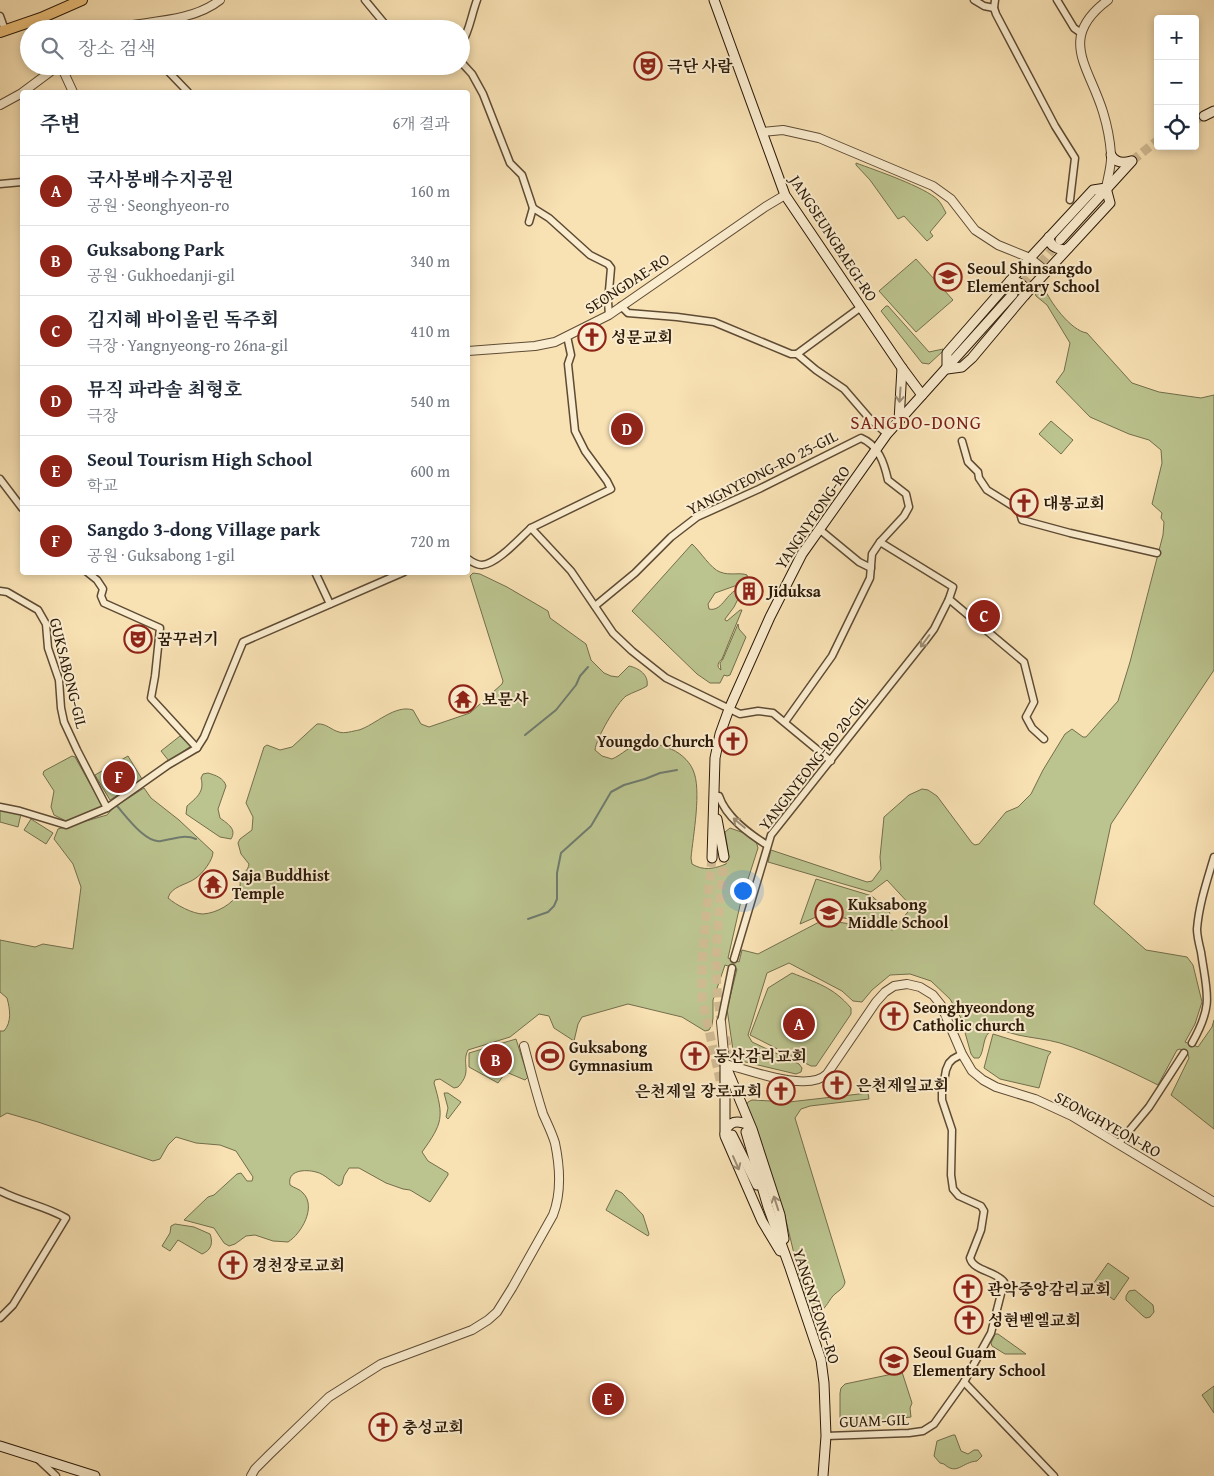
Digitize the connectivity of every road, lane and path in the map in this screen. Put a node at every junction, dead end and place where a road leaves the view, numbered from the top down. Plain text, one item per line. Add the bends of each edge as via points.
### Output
1 (81, 0) edge
2 (220, 0) edge
3 (366, 0) edge
4 (477, 0) edge
5 (714, 0) edge
6 (974, 0) edge
7 (995, 0) edge
8 (1057, 0) edge
9 (1108, 0) edge
10 (994, 8) junction
11 (0, 16) edge
12 (41, 18) joint
13 (35, 20) edge
14 (165, 20) edge
15 (383, 20) edge
16 (20, 25) edge
17 (470, 27) edge
18 (3, 31) edge
19 (1081, 33) junction
20 (470, 72) edge
21 (48, 75) edge
22 (64, 75) edge
23 (172, 75) edge
24 (27, 90) edge
25 (72, 90) edge
26 (186, 90) edge
27 (20, 95) edge
28 (0, 105) edge
29 (1214, 111) edge
30 (1204, 116) tunnel mouth
31 (762, 132) junction
32 (1111, 155) junction
33 (20, 182) edge
34 (0, 184) edge
35 (1106, 188) junction
36 (785, 195) junction
37 (1070, 200) dead end
38 (533, 208) junction
39 (528, 222) dead end
40 (1049, 237) junction
41 (1060, 240) tunnel mouth
42 (1068, 248) junction
43 (1030, 258) junction
44 (1047, 272) junction
45 (1010, 281) junction
46 (1013, 294) tunnel mouth
47 (1025, 295) junction
48 (621, 306) junction
49 (861, 307) junction
50 (609, 315) junction
51 (567, 336) junction
52 (470, 351) edge
53 (797, 354) junction
54 (902, 368) junction
55 (947, 369) junction
56 (922, 395) junction
57 (899, 421) junction
58 (887, 434) junction
59 (962, 442) dead end
60 (876, 450) junction
61 (0, 479) edge
62 (20, 505) edge
63 (531, 528) junction
64 (819, 529) junction
65 (880, 542) junction
66 (1157, 553) dead end
67 (470, 561) edge
68 (871, 568) junction
69 (91, 575) edge
70 (317, 575) edge
71 (397, 575) edge
72 (0, 592) edge
73 (949, 599) junction
74 (330, 604) junction
75 (595, 606) junction
76 (729, 709) junction
77 (785, 722) junction
78 (1044, 739) dead end
79 (197, 748) junction
80 (831, 761) junction
81 (716, 797) junction
82 (0, 807) edge
83 (107, 808) junction
84 (767, 845) junction
85 (724, 857) tunnel mouth
86 (712, 858) tunnel mouth
87 (1214, 858) edge
88 (734, 959) dead end
89 (732, 968) dead end
90 (720, 1022) joint
91 (1192, 1043) dead end
92 (524, 1046) dead end
93 (1184, 1053) dead end
94 (962, 1054) junction
95 (725, 1064) junction
96 (747, 1128) junction
97 (728, 1136) junction
98 (1119, 1143) junction
99 (0, 1192) edge
100 (1214, 1202) edge
101 (768, 1207) junction
102 (790, 1268) junction
103 (0, 1318) edge
104 (964, 1382) junction
105 (826, 1436) junction
106 (0, 1446) edge
107 (37, 1458) junction
108 (56, 1476) edge
109 (95, 1476) edge
110 (252, 1476) edge
111 (823, 1476) edge
112 (1054, 1476) edge

1 - 12 main road
2 - 14 street via 210,8
3 - 15 street
4 - 17 street
5 - 31 main road, JANGSEUNGBAEGI-RO
6 - 10 street
7 - 10 street
8 - 19 street via 1074,28
9 - 19 street via 1090,16
10 - 37 street via 1075,158
11 - 18 street
12 - 13 main road
16 - 18 main road
19 - 32 street via 1079,47 1103,112
20 - 38 street via 483,94 510,163 522,175
21 - 24 street
22 - 25 street
23 - 26 street
27 - 28 street
29 - 30 main road
31 - 36 main road, JANGSEUNGBAEGI-RO
31 - 43 street via 783,130 819,138 933,186 951,199 975,230 998,245
32 - 35 street
32 - 35 main road via 1119,162 1132,161
33 - 34 street
35 - 40 main road via 1093,190
35 - 41 main road
35 - 42 main road via 1110,203
36 - 48 street, SEONGDAE-RO
36 - 49 main road, JANGSEUNGBAEGI-RO
38 - 39 street
38 - 50 street via 611,268
40 - 42 main road via 1056,248
40 - 43 main road
42 - 44 main road
43 - 44 street
43 - 45 main road
44 - 47 main road
45 - 47 main road via 1022,285
45 - 55 main road via 947,353
46 - 55 main road, YANGNYEONG-RO
47 - 55 main road via 972,358 962,367
48 - 50 street, SEONGDAE-RO
48 - 53 street via 628,313 714,322
49 - 53 street
49 - 54 main road, JANGSEUNGBAEGI-RO
50 - 51 street, SEONGDAE-RO
51 - 52 street, SEONGDAE-RO via 535,346
51 - 63 street via 575,432 611,489
53 - 58 street via 844,389
54 - 56 main road, JANGSEUNGBAEGI-RO
54 -> 57 main road
55 - 56 main road, YANGNYEONG-RO
56 - 57 main road, YANGNYEONG-RO
57 - 58 main road, YANGNYEONG-RO
58 - 60 main road, YANGNYEONG-RO
59 - 66 street via 968,462 978,472 987,490 1019,510 1022,520
60 - 64 main road, YANGNYEONG-RO
60 - 65 street via 884,462 888,480 906,494 909,507
60 - 75 street, YANGNYEONG-RO 25-GIL via 861,438 697,517 671,536 635,573
61 - 62 street
63 - 67 street via 491,563 482,565
63 - 75 street via 571,571
64 - 68 street
64 - 76 main road, YANGNYEONG-RO via 784,586
65 - 68 street via 872,554
65 - 73 street via 953,587
68 - 77 street via 870,578 832,656
69 - 79 street via 103,589 104,603 160,628 152,698
70 - 74 street
71 - 74 street
72 - 83 street, GUKSABONG-GIL via 7,592 38,610 46,624 48,648 59,680 64,722
73 - 78 street via 1024,662 1034,702 1026,717
73 -> 80 street, YANGNYEONG-RO 20-GIL via 934,629
74 - 79 street via 243,642
75 - 76 street via 613,632 666,678
76 - 77 street via 740,714 773,713
76 - 81 main road, YANGNYEONG-RO via 716,753
77 - 80 street
79 - 83 street
80 - 84 street, YANGNYEONG-RO 20-GIL via 771,835
84 -> 81 street via 725,810
81 - 85 main road, YANGNYEONG-RO
81 - 86 main road, YANGNYEONG-RO
82 - 83 street via 66,825
84 - 88 street, YANGNYEONG-RO 20-GIL
87 - 91 street via 1200,906 1197,931 1210,999 1202,1028
89 - 90 street
90 - 95 street
92 - 110 street via 543,1113 555,1142 559,1186 553,1215 497,1312 479,1326 381,1364 329,1397 255,1469
93 - 98 street via 1149,1107
94 - 95 street, SEONGHYEON-RO via 941,1005 933,995 907,984 894,986 879,998 827,1074 818,1080 790,1082
94 - 98 street, SEONGHYEON-RO via 972,1071 983,1080 1072,1116
94 - 104 street, GUAM-GIL via 949,1063 942,1092 952,1130 953,1189 959,1196 981,1206 984,1212 970,1262 1004,1282 991,1333
95 - 96 main road
95 - 97 main road
96 - 97 main road via 740,1121 733,1122 726,1130
96 - 101 main road, YANGNYEONG-RO
102 -> 96 main road via 780,1215 752,1129
97 - 101 main road, YANGNYEONG-RO
97 -> 102 main road via 762,1221
98 - 100 street, SEONGHYEON-RO
99 - 103 street via 66,1218 13,1305
101 - 102 main road, YANGNYEONG-RO
102 - 105 main road, YANGNYEONG-RO via 821,1360
104 - 105 street, GUAM-GIL via 936,1422 926,1430
104 - 112 street
105 - 111 main road, YANGNYEONG-RO
106 - 107 main road
107 - 108 street
107 - 109 main road

